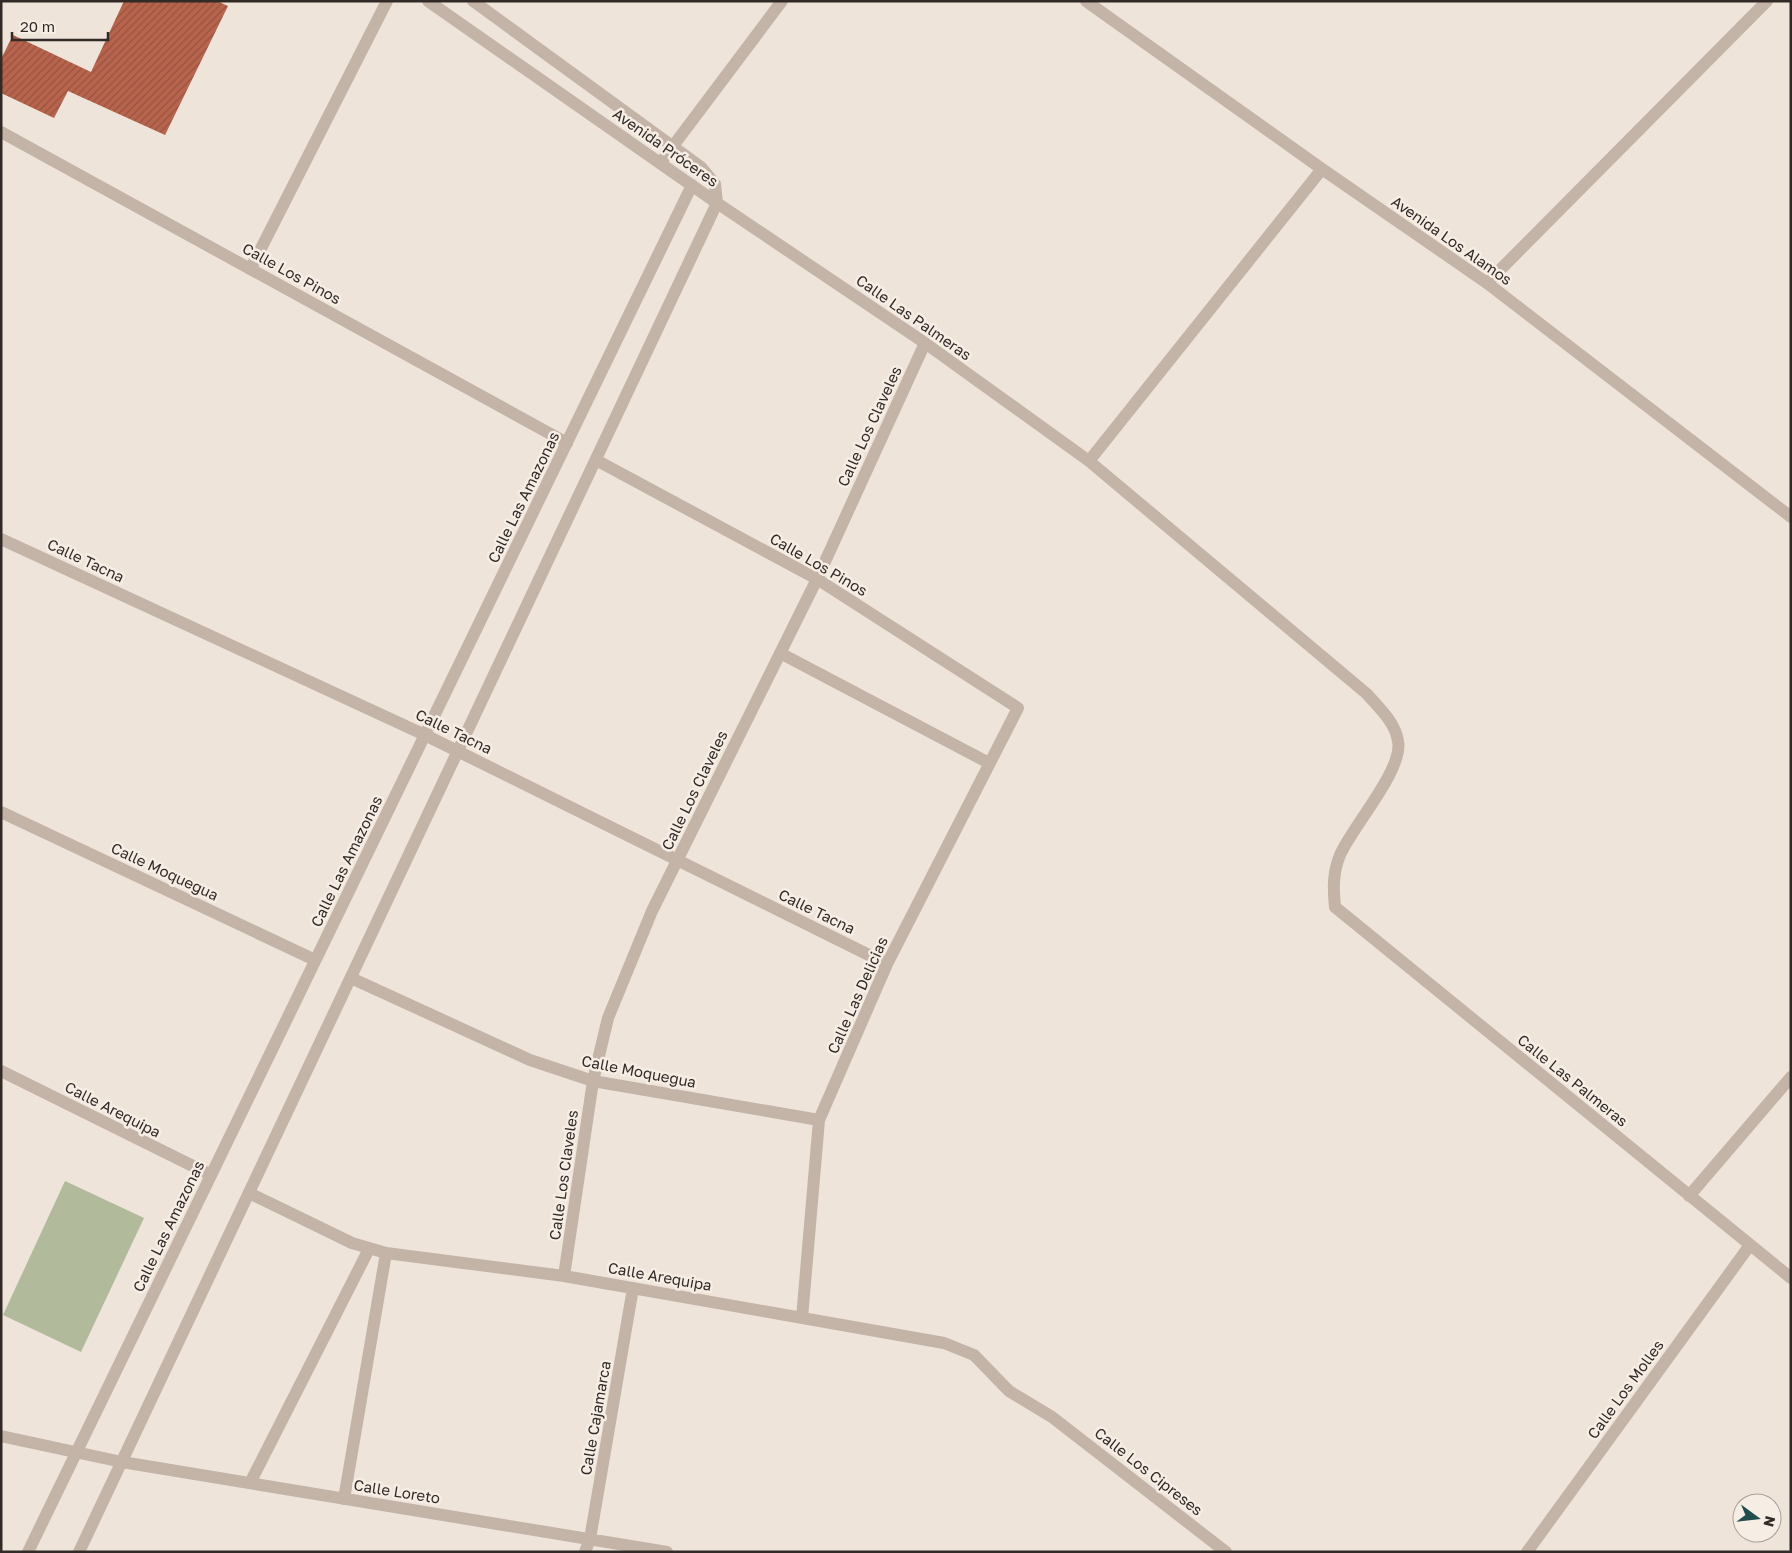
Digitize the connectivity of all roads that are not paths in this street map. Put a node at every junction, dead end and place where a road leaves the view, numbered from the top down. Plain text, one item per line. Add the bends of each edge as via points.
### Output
1 (387, 1) edge
2 (428, 1) edge
3 (473, 1) edge
4 (782, 1) edge
5 (1086, 1) edge
6 (1767, 1) edge
7 (1, 132) edge
8 (672, 147) junction
9 (661, 162) junction
10 (1322, 169) junction
11 (692, 185) junction
12 (717, 203) junction
13 (251, 268) junction
14 (1488, 282) junction
15 (926, 343) junction
16 (567, 443) junction
17 (596, 460) junction
18 (1089, 461) junction
19 (1791, 518) edge
20 (1, 539) edge
21 (817, 579) junction
22 (780, 653) junction
23 (1018, 708) joint
24 (425, 735) junction
25 (458, 752) junction
26 (989, 763) junction
27 (1, 812) edge
28 (678, 860) junction
29 (315, 960) junction
30 (887, 964) junction
31 (351, 978) junction
32 (1, 1071) edge
33 (1791, 1077) edge
34 (593, 1081) junction
35 (819, 1120) junction
36 (211, 1175) junction
37 (249, 1193) junction
38 (1689, 1196) junction
39 (1750, 1246) junction
40 (369, 1249) junction
41 (386, 1253) junction
42 (564, 1276) junction
43 (1791, 1278) edge
44 (633, 1288) junction
45 (802, 1318) junction
46 (1052, 1416) joint
47 (1, 1436) edge
48 (77, 1452) junction
49 (122, 1462) junction
50 (250, 1483) junction
51 (344, 1499) junction
52 (590, 1539) junction
53 (28, 1552) edge
54 (79, 1552) edge
55 (585, 1552) edge
56 (667, 1552) edge
57 (1226, 1552) edge
58 (1527, 1552) edge

1 - 13 street
2 - 9 street, Avenida Próceres
3 - 8 street, Avenida Próceres
4 - 8 street
5 - 10 street, Avenida Los Alamos
6 - 14 street
7 - 13 street, Calle Los Pinos
8 - 9 street
8 - 12 street, Avenida Próceres via 701,167 715,184
9 - 11 street, Avenida Próceres
10 - 14 street, Avenida Los Alamos
10 - 18 street
11 - 12 street, Avenida Próceres
11 - 16 street, Calle Las Amazonas
12 - 15 street, Calle Las Palmeras
12 - 17 street
13 - 16 street, Calle Los Pinos
14 - 19 street, Avenida Los Alamos
15 - 18 street, Calle Las Palmeras
15 - 21 street, Calle Los Claveles
16 - 24 street, Calle Las Amazonas
17 - 21 street, Calle Los Pinos
17 - 25 street
18 - 38 street, Calle Las Palmeras via 1367,694 1392,724 1399,742 1397,761 1340,855 1332,883 1335,907
20 - 24 street, Calle Tacna
21 - 22 street, Calle Los Claveles
21 - 23 street, Calle Los Pinos
22 - 26 street
22 - 28 street, Calle Los Claveles
23 - 26 street, Calle Las Delicias
24 - 25 street, Calle Tacna
24 - 29 street, Calle Las Amazonas
25 - 28 street, Calle Tacna
25 - 31 street
26 - 30 street, Calle Las Delicias
27 - 29 street, Calle Moquegua
28 - 30 street, Calle Tacna
28 - 34 street, Calle Los Claveles via 652,911 608,1018
29 - 36 street, Calle Las Amazonas
30 - 35 street, Calle Las Delicias
31 - 34 street, Calle Moquegua via 530,1060
31 - 37 street
32 - 36 street, Calle Arequipa
33 - 38 street
34 - 35 street, Calle Moquegua
34 - 42 street, Calle Los Claveles
35 - 45 street, Calle Las Delicias
36 - 48 street, Calle Las Amazonas
37 - 40 street, Calle Arequipa
37 - 49 street
38 - 39 street, Calle Las Palmeras
39 - 43 street, Calle Las Palmeras
39 - 58 street, Calle Los Molles
40 - 41 street, Calle Arequipa
40 - 50 street
41 - 42 street, Calle Arequipa
41 - 51 street
42 - 44 street, Calle Arequipa
44 - 45 street, Calle Arequipa
44 - 52 street, Calle Cajamarca
45 - 46 street, Calle Arequipa via 944,1343 974,1356 1009,1391
46 - 57 street, Calle Los Cipreses
47 - 48 street, Calle Loreto
48 - 49 street, Calle Loreto
48 - 53 street, Calle Las Amazonas
49 - 50 street, Calle Loreto
49 - 54 street
50 - 51 street, Calle Loreto
51 - 52 street, Calle Loreto
52 - 55 street, Calle Cajamarca
52 - 56 street, Calle Loreto

